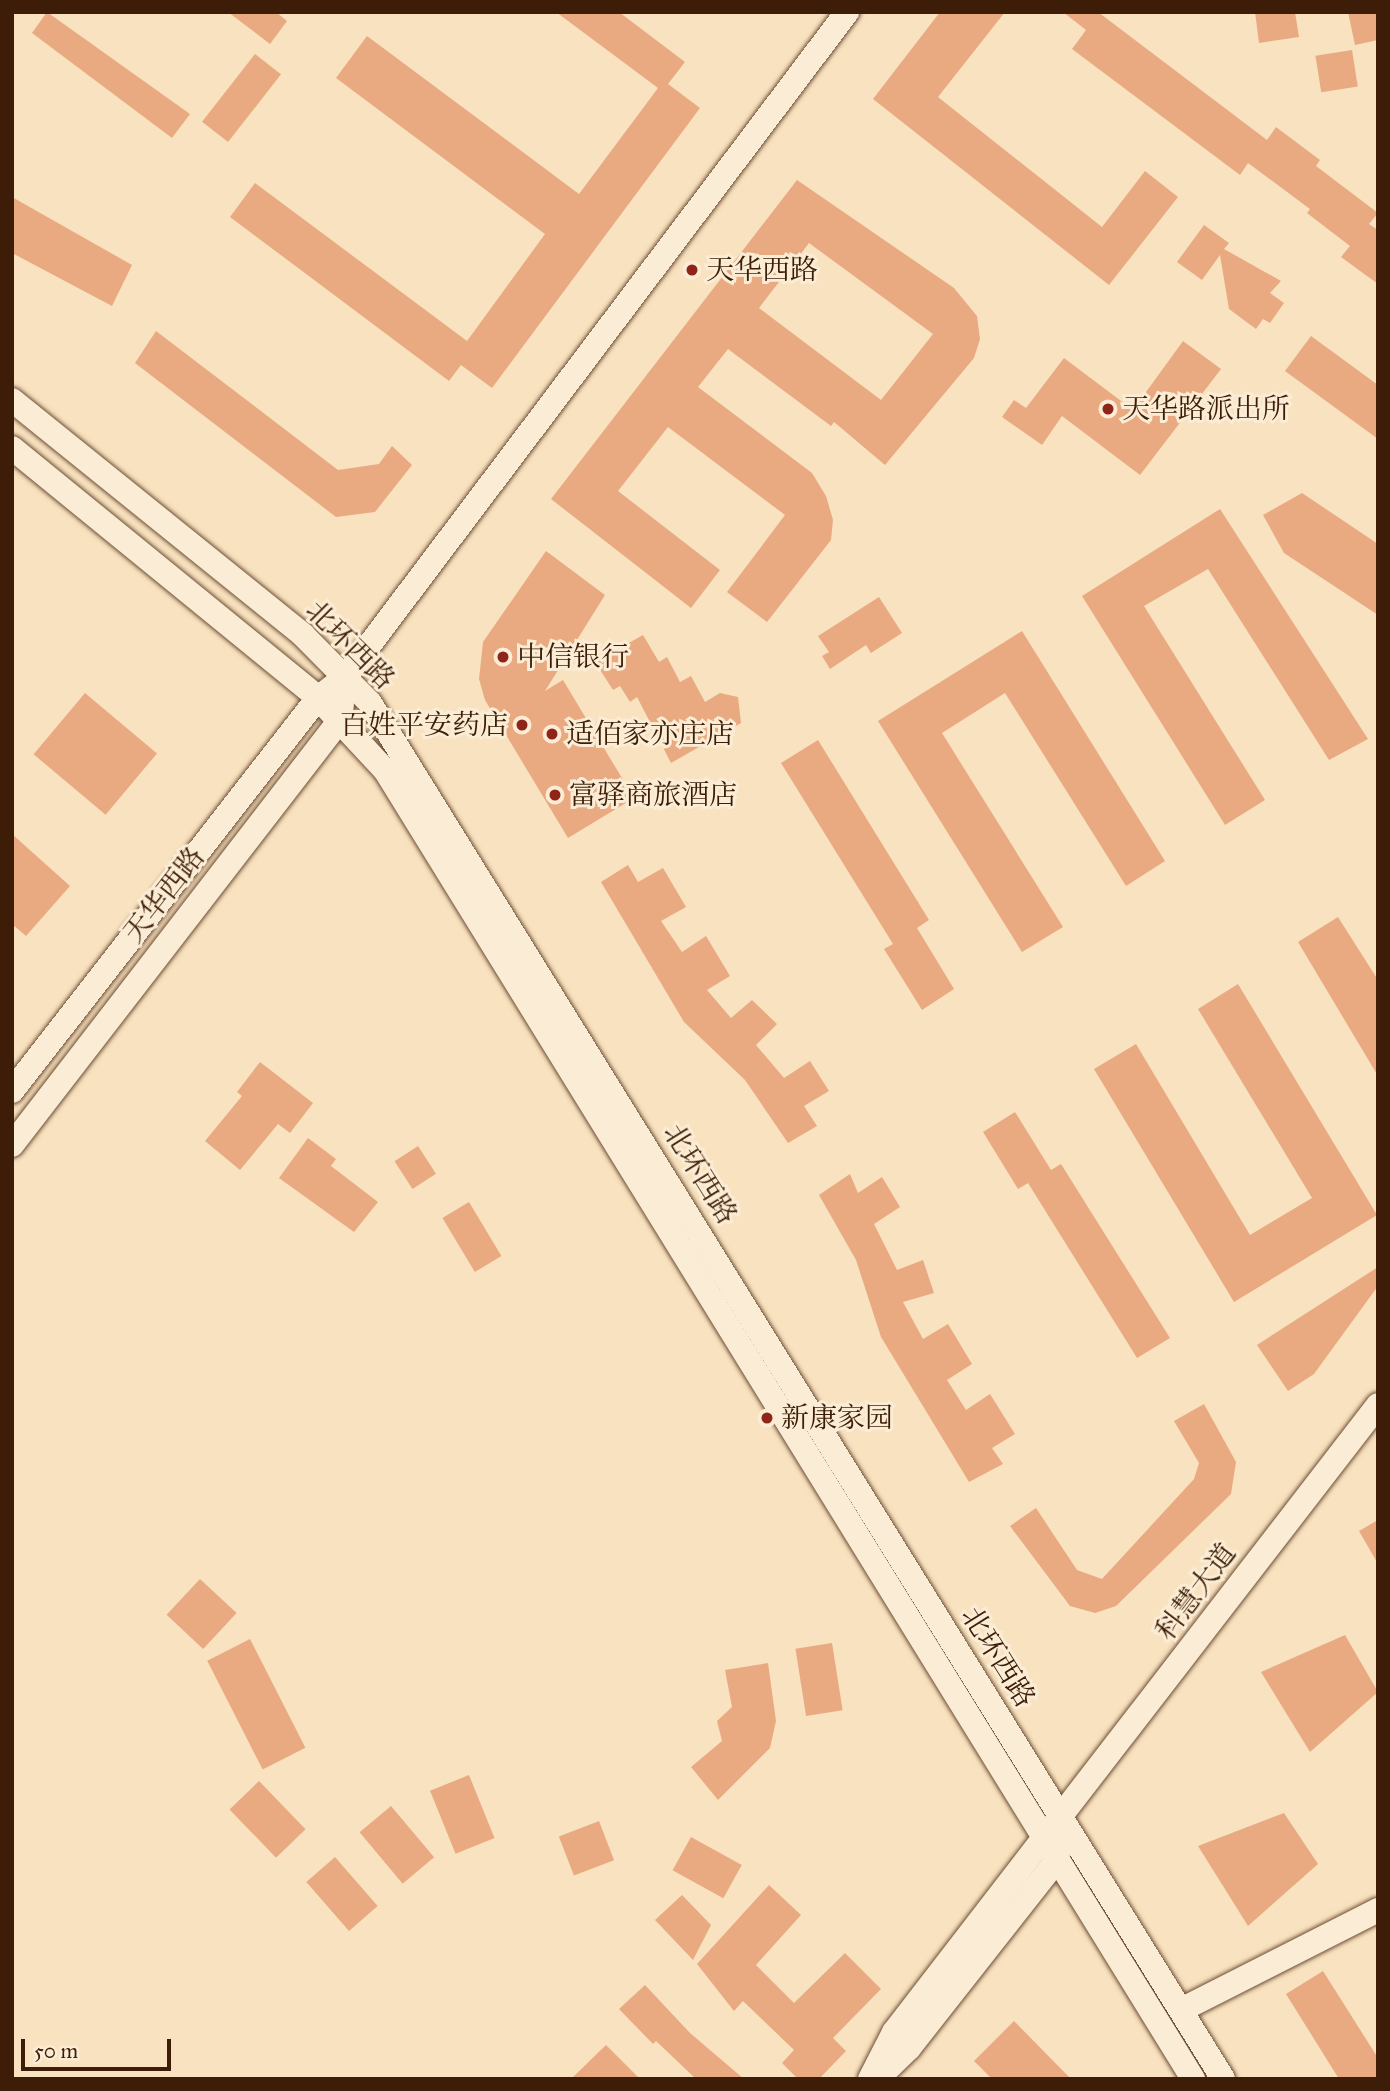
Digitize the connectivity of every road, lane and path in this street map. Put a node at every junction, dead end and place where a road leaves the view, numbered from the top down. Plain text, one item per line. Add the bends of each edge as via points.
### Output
1 (847, 12) edge
2 (12, 400) edge
3 (12, 448) edge
4 (346, 676) junction
5 (318, 698) junction
6 (340, 720) junction
7 (12, 1091) edge
8 (12, 1145) edge
9 (1378, 1405) edge
10 (1062, 1816) junction
11 (1042, 1837) junction
12 (1057, 1860) junction
13 (1378, 1910) edge
14 (1181, 2010) junction
15 (870, 2079) edge
16 (878, 2079) edge
17 (1193, 2079) edge
18 (1223, 2079) edge

1 - 4 street, 天华西路
2 - 4 street, 北环西路
3 - 5 street, 北环西路
4 - 5 street, 天华西路
4 - 6 street, 天华西路
4 - 10 street, 北环西路 via 424,784
5 - 6 street, 北环西路
5 - 7 street, 天华西路
6 - 8 street, 天华西路
6 - 11 street, 北环西路 via 386,770
9 - 10 street, 科慧大道
10 - 11 street, 科慧大道
10 - 12 street
10 - 14 street, 北环西路
11 - 12 street, 北环西路
11 - 15 street, 科慧大道 via 894,2032
12 - 16 street via 909,2048
12 - 17 street, 北环西路
13 - 14 street
14 - 18 street, 北环西路

